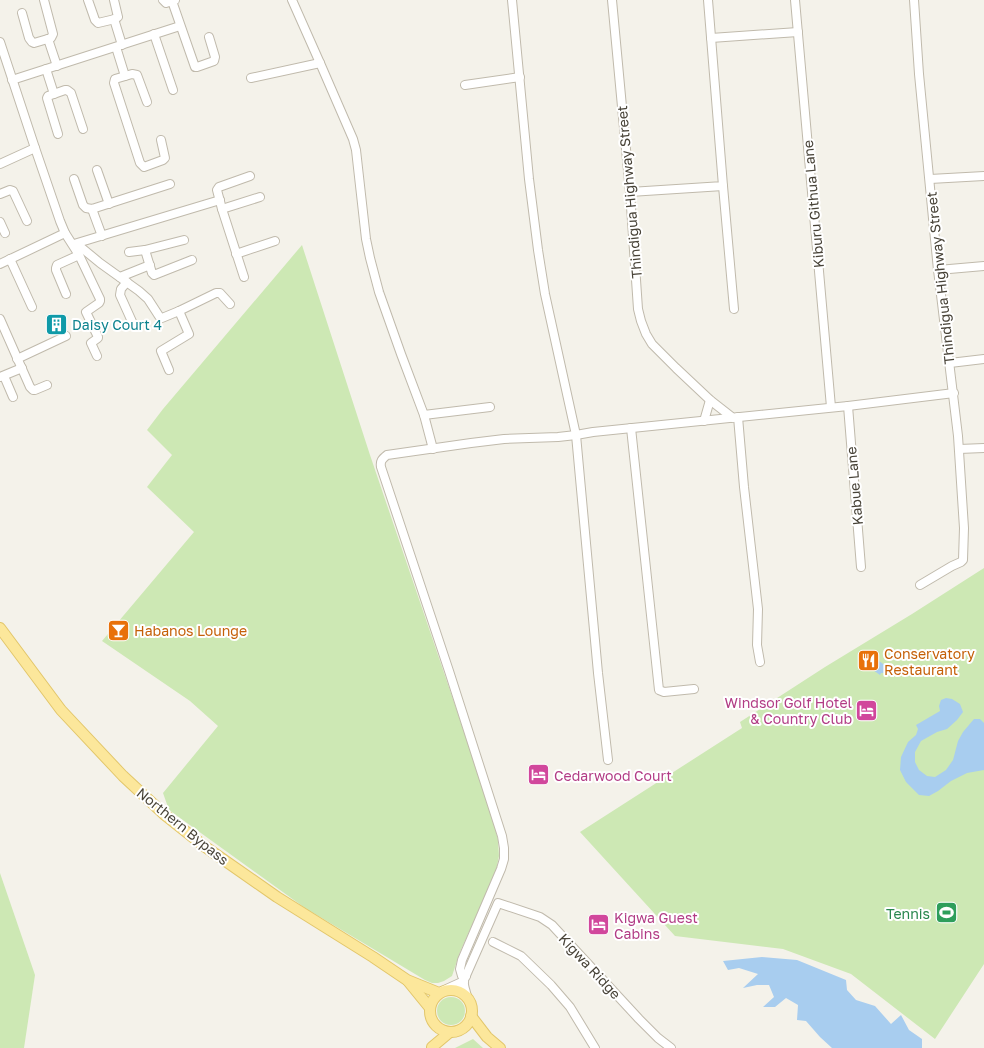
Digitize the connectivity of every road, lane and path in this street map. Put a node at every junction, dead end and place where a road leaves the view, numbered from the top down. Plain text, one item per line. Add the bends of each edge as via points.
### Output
1 (44, 0) edge
2 (88, 0) edge
3 (114, 0) edge
4 (163, 0) edge
5 (292, 0) edge
6 (512, 0) edge
7 (612, 0) edge
8 (708, 0) edge
9 (795, 0) edge
10 (914, 0) edge
11 (174, 1) edge
12 (22, 13) dead end
13 (114, 20) junction
14 (180, 26) junction
15 (798, 32) junction
16 (154, 34) junction
17 (209, 37) dead end
18 (711, 38) junction
19 (48, 39) junction
20 (0, 42) edge
21 (119, 46) junction
22 (320, 63) junction
23 (57, 66) junction
24 (46, 69) junction
25 (125, 76) junction
26 (520, 77) junction
27 (251, 78) dead end
28 (12, 80) junction
29 (465, 85) dead end
30 (173, 90) dead end
31 (54, 94) junction
32 (147, 102) dead end
33 (83, 129) dead end
34 (58, 134) dead end
35 (161, 140) dead end
36 (34, 148) junction
37 (0, 164) edge
38 (97, 170) dead end
39 (250, 176) dead end
40 (984, 176) edge
41 (74, 179) dead end
42 (930, 179) junction
43 (170, 184) dead end
44 (723, 186) junction
45 (630, 192) junction
46 (0, 193) edge
47 (260, 197) dead end
48 (220, 200) junction
49 (109, 204) junction
50 (92, 209) junction
51 (222, 209) junction
52 (26, 221) dead end
53 (0, 222) edge
54 (5, 233) dead end
55 (65, 233) junction
56 (102, 236) junction
57 (184, 240) dead end
58 (275, 241) dead end
59 (75, 244) junction
60 (145, 250) junction
61 (129, 252) dead end
62 (236, 254) junction
63 (79, 255) junction
64 (10, 259) junction
65 (192, 260) dead end
66 (0, 264) edge
67 (150, 265) junction
68 (984, 266) edge
69 (938, 270) junction
70 (244, 277) dead end
71 (123, 280) junction
72 (66, 294) dead end
73 (230, 304) dead end
74 (32, 308) dead end
75 (734, 309) dead end
76 (179, 311) junction
77 (0, 319) edge
78 (134, 326) dead end
79 (66, 336) dead end
80 (3, 338) edge
81 (97, 356) dead end
82 (17, 359) junction
83 (984, 359) edge
84 (950, 362) junction
85 (22, 368) junction
86 (169, 370) dead end
87 (2, 376) edge
88 (47, 385) dead end
89 (954, 393) junction
90 (12, 397) dead end
91 (710, 400) junction
92 (848, 406) junction
93 (490, 407) dead end
94 (831, 407) junction
95 (424, 415) junction
96 (736, 417) junction
97 (704, 421) junction
98 (631, 428) junction
99 (576, 435) junction
100 (984, 448) edge
101 (433, 449) junction
102 (959, 449) junction
103 (861, 567) dead end
104 (920, 586) dead end
105 (0, 628) edge
106 (760, 662) dead end
107 (694, 689) dead end
108 (608, 760) dead end
109 (493, 942) dead end
110 (465, 978) junction
111 (407, 980) junction
112 (441, 992) junction
113 (467, 998) junction
114 (430, 1008) junction
115 (471, 1016) junction
116 (435, 1025) junction
117 (464, 1028) junction
118 (450, 1032) junction
119 (487, 1037) junction
120 (432, 1048) edge
121 (500, 1048) edge
122 (595, 1048) edge
123 (672, 1048) edge

1 - 19 street via 53,34
2 - 13 street via 96,22
3 - 13 street via 118,16
4 - 11 street via 166,3
5 - 22 street
6 - 26 street
7 - 45 street, Thindigua Highway Street
8 - 18 street
9 - 15 street, Kiburu Githua Lane
10 - 42 street, Thindigua Highway Street
11 - 14 street
12 - 19 street via 32,42
13 - 21 street
14 - 16 street
14 - 17 street via 195,67 215,60
15 - 18 street
15 - 94 street, Kiburu Githua Lane
16 - 21 street
16 - 30 street
18 - 44 street
19 - 23 street
20 - 28 street
21 - 23 street
21 - 25 street
22 - 27 street
22 - 95 street via 353,139 370,258 379,292
23 - 24 street
24 - 28 street
24 - 31 street
25 - 32 street via 136,75
25 - 35 street via 115,79 114,83 142,166 165,158
26 - 29 street
26 - 99 street via 529,179 545,294
28 - 36 street
31 - 33 street via 70,91
31 - 34 street via 47,98
36 - 37 street
36 - 55 street
38 - 49 street
39 - 48 street via 219,188
40 - 42 street
41 - 50 street via 83,206
42 - 69 street, Thindigua Highway Street
43 - 49 street
44 - 45 street
44 - 75 street
45 - 91 street, Thindigua Highway Street via 641,321 652,344
46 - 52 street via 13,191
47 - 51 street
48 - 51 street
48 - 56 street
49 - 50 street
50 - 56 street
51 - 62 street
53 - 54 street
55 - 59 street
55 - 64 street
56 - 59 street
57 - 60 street
58 - 62 street
59 - 63 street
59 - 71 street
60 - 61 street
60 - 67 street
62 - 70 street
63 - 72 street via 56,268
63 - 81 street via 100,299 99,303 86,312 98,337 91,343
64 - 66 street
64 - 74 street
65 - 67 street via 155,275
67 - 71 street
68 - 69 street
69 - 84 street, Thindigua Highway Street
71 - 76 street via 148,299 160,318
71 - 78 street via 120,293
73 - 76 street via 220,293 216,293
76 - 86 street via 189,334 161,351
77 - 80 street
79 - 82 street
80 - 82 street
82 - 85 street
83 - 84 street
84 - 89 street, Thindigua Highway Street
85 - 87 street
85 - 88 street via 33,390
87 - 90 street
89 - 92 street
89 - 102 street, Thindigua Highway Street
91 - 96 street, Thindigua Highway Street
91 - 97 street
92 - 94 street
92 - 103 street, Kabue Lane
93 - 95 street
94 - 96 street
95 - 101 street
96 - 97 street
96 - 106 street via 758,609 757,645
97 - 98 street
98 - 99 street
98 - 107 street via 659,690 664,692
99 - 101 street via 504,439
99 - 108 street
100 - 102 street
101 - 110 street via 387,456 380,462 452,678 504,848 501,869 462,960 460,973
102 - 104 street, Thindigua Highway Street via 964,528 963,560
105 - 111 main road, Northern Bypass via 61,710 123,776 165,815 277,897
109 - 122 street via 520,956 551,985 570,1007
110 - 112 street
110 - 113 street
110 - 123 street, Kigwa Ridge via 498,903 540,917 552,925 639,1019
111 - 112 main road
111 - 114 main road
112 - 113 main road via 454,990
112 - 114 main road via 433,999
113 - 115 main road via 471,1005
114 - 116 main road via 430,1017
115 - 117 main road
115 - 119 main road
116 - 118 main road
116 - 120 main road
117 - 118 main road
117 - 119 main road
118 - 120 main road
119 - 121 main road

